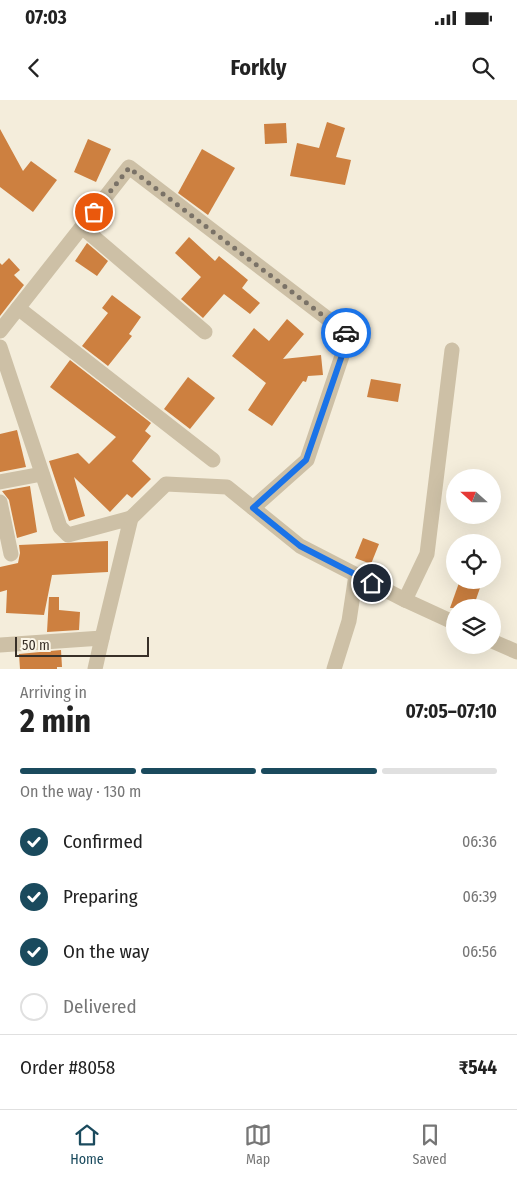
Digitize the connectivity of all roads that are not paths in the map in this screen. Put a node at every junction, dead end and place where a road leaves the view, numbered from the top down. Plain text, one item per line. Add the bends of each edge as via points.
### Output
1 (82, 227) junction
2 (18, 308) junction
3 (0, 331) edge
4 (205, 332) dead end
5 (0, 347) edge
6 (452, 350) dead end
7 (5, 382) edge
8 (213, 460) dead end
9 (42, 474) junction
10 (0, 482) edge
11 (0, 502) edge
12 (253, 508) junction
13 (132, 518) junction
14 (11, 554) dead end
15 (356, 575) junction
16 (406, 600) junction
17 (446, 620) edge
18 (102, 638) junction
19 (0, 645) edge
20 (501, 645) edge
21 (517, 652) edge
22 (95, 669) edge
23 (334, 669) edge

1 - 2 street
1 - 4 street
1 - 12 street via 129,168 349,335 306,460
2 - 3 street
2 - 8 street
5 - 7 street
6 - 16 street via 427,554
7 - 9 street
9 - 10 street
9 - 13 street via 60,527 68,535
11 - 14 street
12 - 13 street via 227,487 166,484
12 - 15 street via 300,546
13 - 18 street
15 - 16 street
15 - 23 street via 349,621
16 - 17 street
18 - 19 street
18 - 22 street
20 - 21 street

